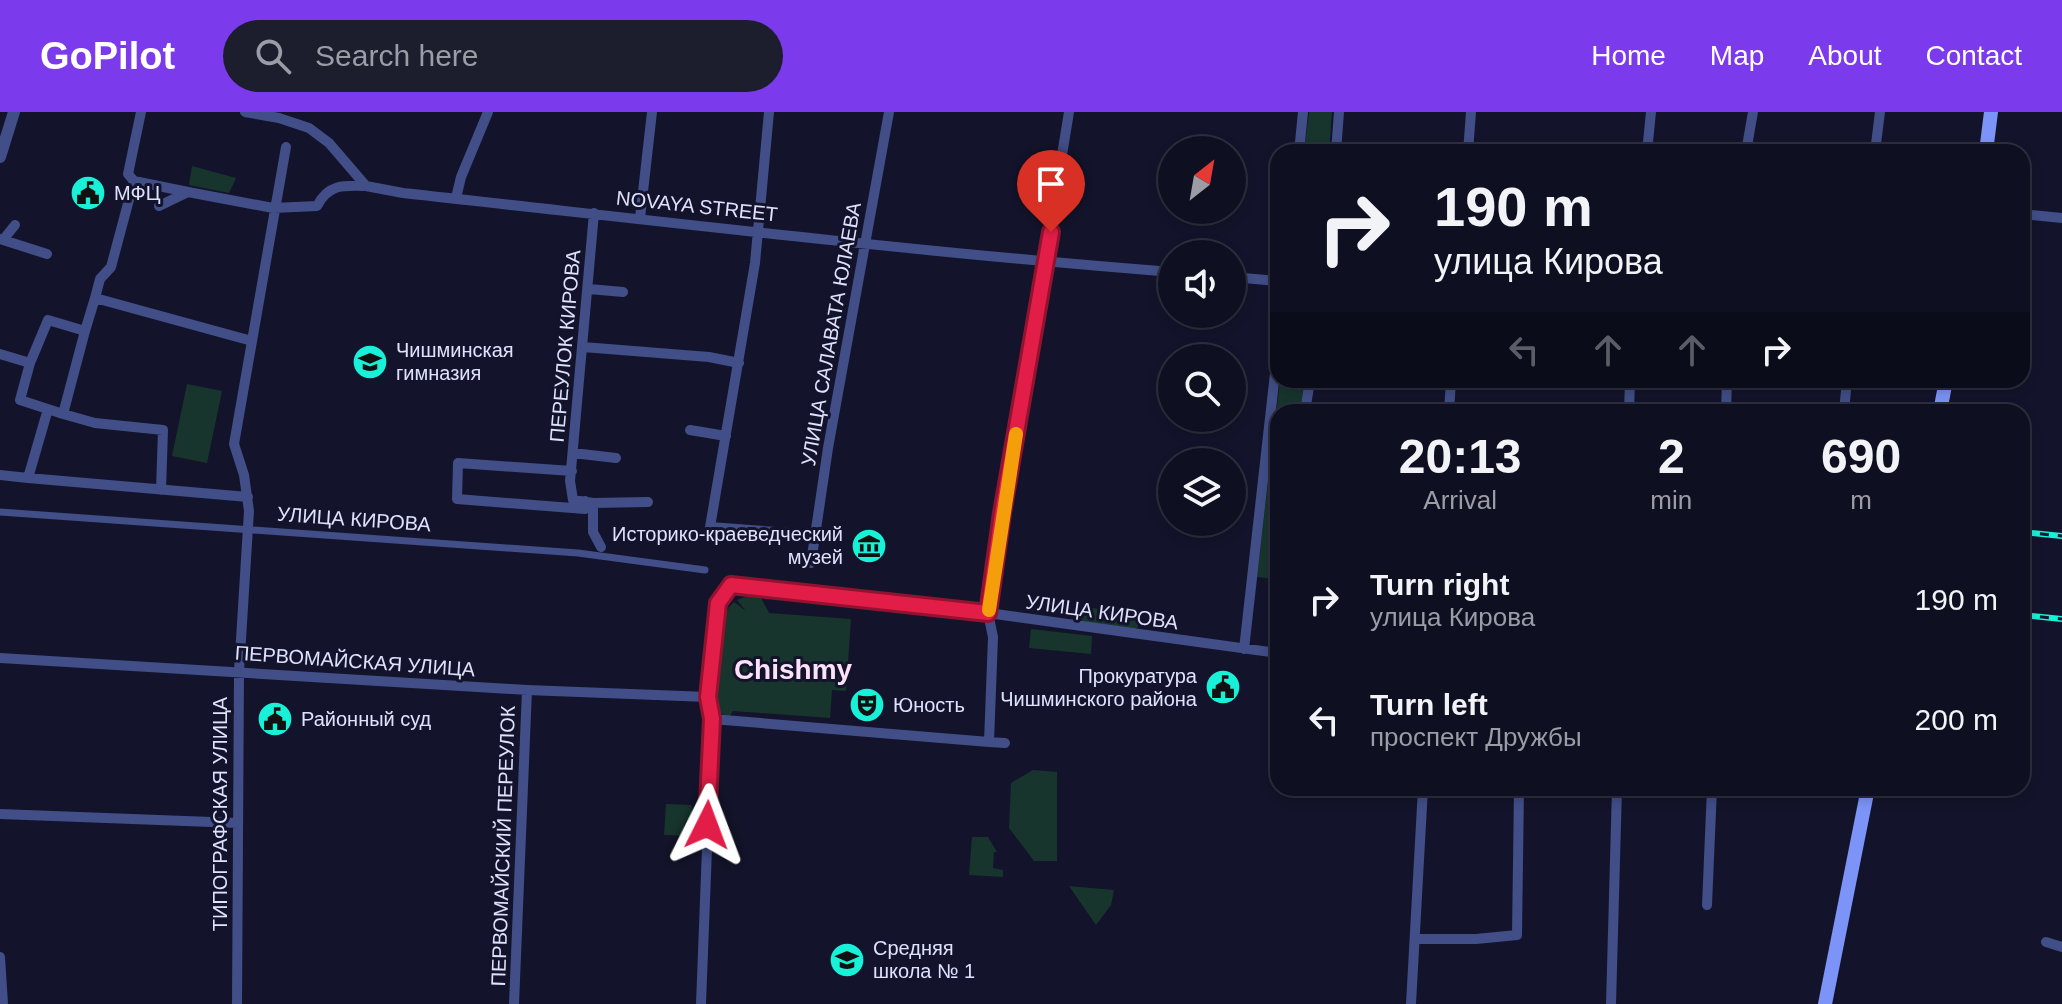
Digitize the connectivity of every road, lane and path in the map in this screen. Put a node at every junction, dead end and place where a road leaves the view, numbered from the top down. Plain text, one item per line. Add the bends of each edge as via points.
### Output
1 (14, 112) edge
2 (141, 112) edge
3 (245, 112) edge
4 (488, 112) edge
5 (652, 112) edge
6 (769, 112) edge
7 (889, 112) edge
8 (1069, 112) edge
9 (1303, 112) edge
10 (1339, 112) edge
11 (1471, 112) edge
12 (1651, 112) edge
13 (1753, 112) edge
14 (1880, 112) edge
15 (1991, 112) edge
16 (1300, 144) edge
17 (1337, 144) edge
18 (1469, 144) edge
19 (1648, 144) edge
20 (1747, 144) edge
21 (1876, 144) edge
22 (1987, 144) edge
23 (286, 147) dead end
24 (0, 157) edge
25 (134, 181) junction
26 (366, 186) junction
27 (188, 192) junction
28 (456, 198) junction
29 (159, 206) dead end
30 (273, 208) junction
31 (594, 213) junction
32 (2030, 215) edge
33 (640, 218) junction
34 (2062, 218) edge
35 (15, 225) dead end
36 (759, 231) junction
37 (1, 239) edge
38 (865, 242) junction
39 (47, 254) dead end
40 (1046, 262) junction
41 (1158, 271) edge
42 (1246, 278) edge
43 (1270, 280) edge
44 (589, 289) junction
45 (623, 292) dead end
46 (95, 298) junction
47 (85, 331) junction
48 (252, 341) junction
49 (583, 347) junction
50 (0, 354) edge
51 (30, 363) junction
52 (739, 363) junction
53 (48, 409) junction
54 (63, 414) junction
55 (1270, 418) edge
56 (690, 430) dead end
57 (726, 436) junction
58 (573, 453) junction
59 (616, 458) dead end
60 (0, 475) edge
61 (571, 476) junction
62 (28, 478) junction
63 (161, 490) junction
64 (248, 497) junction
65 (589, 502) junction
66 (648, 502) dead end
67 (0, 512) edge
68 (248, 529) junction
69 (789, 533) dead end
70 (601, 547) dead end
71 (811, 563) dead end
72 (705, 570) dead end
73 (988, 613) junction
74 (1244, 649) junction
75 (1270, 652) edge
76 (0, 658) edge
77 (239, 671) junction
78 (527, 690) junction
79 (708, 697) junction
80 (712, 719) junction
81 (989, 742) junction
82 (1005, 743) dead end
83 (1423, 796) edge
84 (1519, 796) edge
85 (1617, 796) edge
86 (1712, 796) edge
87 (1866, 796) edge
88 (0, 814) edge
89 (238, 823) junction
90 (1707, 905) dead end
91 (1415, 939) junction
92 (2046, 942) dead end
93 (2062, 947) edge
94 (0, 957) edge
95 (3, 1004) edge
96 (237, 1004) edge
97 (514, 1004) edge
98 (701, 1004) edge
99 (1411, 1004) edge
100 (1611, 1004) edge
101 (1825, 1004) edge

1 - 24 street
2 - 25 street via 128,174
3 - 26 street via 309,128
4 - 28 street
5 - 33 street
6 - 36 street
7 - 38 street, УЛИЦА САЛАВАТА ЮЛАЕВА
8 - 40 street
9 - 16 street
10 - 17 street
11 - 18 street
12 - 19 street
13 - 20 street
14 - 21 street
15 - 22 main road
23 - 30 street, ТИПОГРАФСКАЯ УЛИЦА
25 - 27 street, NOVAYA STREET
25 - 46 street via 111,267 100,279
26 - 28 street, NOVAYA STREET
26 - 30 street, NOVAYA STREET via 340,184 317,206
27 - 29 street
27 - 30 street, NOVAYA STREET
28 - 31 street, NOVAYA STREET
30 - 48 street, ТИПОГРАФСКАЯ УЛИЦА
31 - 33 street, NOVAYA STREET
31 - 44 street, ПЕРЕУЛОК КИРОВА
32 - 34 street
33 - 36 street, NOVAYA STREET
35 - 37 street
36 - 38 street, NOVAYA STREET
36 - 52 street
37 - 39 street
38 - 40 street, NOVAYA STREET
38 - 71 street, УЛИЦА САЛАВАТА ЮЛАЕВА
40 - 41 street, NOVAYA STREET
40 - 73 street
42 - 43 street
44 - 45 street
44 - 49 street, ПЕРЕУЛОК КИРОВА
46 - 47 street
46 - 48 street
47 - 51 street via 48,320
47 - 54 street
48 - 64 street, ТИПОГРАФСКАЯ УЛИЦА via 234,444
49 - 52 street
49 - 58 street, ПЕРЕУЛОК КИРОВА
50 - 51 street
51 - 53 street via 20,400
52 - 57 street
53 - 54 street
53 - 62 street
54 - 63 street via 163,430
55 - 74 street
56 - 57 street
57 - 69 street via 710,527
58 - 59 street
58 - 61 street, ПЕРЕУЛОК КИРОВА
60 - 62 street
61 - 65 street via 573,500
61 - 65 street via 458,463 457,499 585,509
62 - 63 street
63 - 64 street
64 - 68 street, ТИПОГРАФСКАЯ УЛИЦА
65 - 66 street
65 - 70 street
67 - 68 street, УЛИЦА КИРОВА
68 - 72 street, УЛИЦА КИРОВА via 578,553
68 - 77 street, ТИПОГРАФСКАЯ УЛИЦА
73 - 74 street, УЛИЦА КИРОВА
73 - 79 street, УЛИЦА КИРОВА via 731,585 718,603
73 - 81 street via 993,637
74 - 75 street, УЛИЦА КИРОВА
76 - 77 street, ПЕРВОМАЙСКАЯ УЛИЦА
77 - 78 street, ПЕРВОМАЙСКАЯ УЛИЦА
77 - 89 street, ТИПОГРАФСКАЯ УЛИЦА
78 - 79 street, ПЕРВОМАЙСКАЯ УЛИЦА
78 - 97 street, ПЕРВОМАЙСКИЙ ПЕРЕУЛОК
79 - 80 street
80 - 81 street
80 - 98 street
81 - 82 street
83 - 91 street
84 - 91 street via 1517,935
85 - 100 street
86 - 90 street
87 - 101 main road
88 - 89 street
89 - 96 street, ТИПОГРАФСКАЯ УЛИЦА
91 - 99 street
92 - 93 street
94 - 95 street

